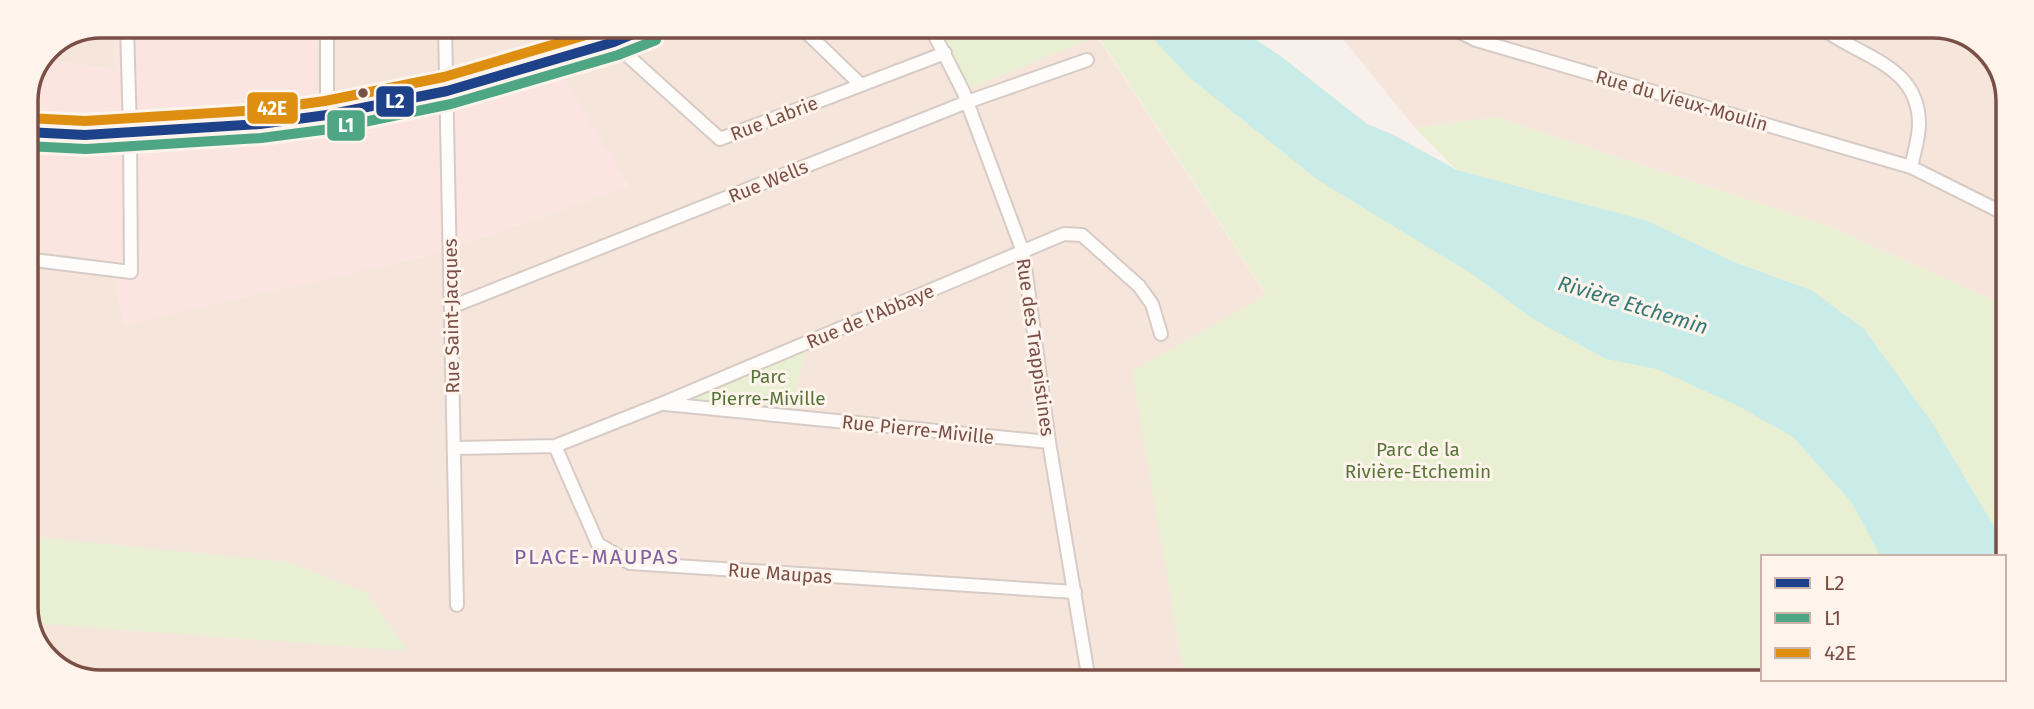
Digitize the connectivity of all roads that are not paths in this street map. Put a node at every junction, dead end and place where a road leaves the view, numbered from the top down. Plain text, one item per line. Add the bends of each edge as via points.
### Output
1 (127, 38) edge
2 (327, 38) edge
3 (445, 38) edge
4 (609, 38) edge
5 (624, 38) edge
6 (812, 38) edge
7 (936, 38) edge
8 (1472, 38) edge
9 (1836, 38) edge
10 (614, 42) junction
11 (944, 52) junction
12 (1087, 60) dead end
13 (861, 85) junction
14 (447, 92) junction
15 (967, 102) junction
16 (327, 115) junction
17 (130, 132) junction
18 (38, 133) edge
19 (1912, 167) junction
20 (1995, 209) edge
21 (1023, 252) junction
22 (38, 261) edge
23 (451, 307) junction
24 (1161, 334) dead end
25 (661, 404) junction
26 (1049, 442) junction
27 (555, 446) junction
28 (454, 448) junction
29 (1075, 592) junction
30 (457, 605) dead end
31 (1087, 670) edge

1 - 17 street
2 - 16 street
3 - 14 street, Rue Saint-Jacques
4 - 10 street, Rue Labrie
5 - 10 main road
6 - 13 street
7 - 11 street, Rue des Trappistines
8 - 19 street, Rue du Vieux-Moulin
9 - 19 street via 1888,66 1911,90 1920,127
10 - 13 street, Rue Labrie via 720,139
10 - 14 main road
11 - 13 street, Rue Labrie
11 - 15 street, Rue des Trappistines
12 - 15 street, Rue Wells
14 - 16 main road
14 - 23 street, Rue Saint-Jacques
15 - 21 street, Rue des Trappistines
15 - 23 street, Rue Wells
16 - 17 main road
17 - 18 main road
17 - 22 street via 131,272
19 - 20 street, Rue du Vieux-Moulin
21 - 24 street, Rue de l'Abbaye via 1064,234 1082,235 1139,286 1152,304
21 - 25 street, Rue de l'Abbaye
21 - 26 street, Rue des Trappistines
23 - 28 street, Rue Saint-Jacques
25 - 26 street, Rue Pierre-Miville
25 - 27 street, Rue de l'Abbaye
26 - 29 street, Rue des Trappistines
27 - 28 street, Rue de l'Abbaye
27 - 29 street, Rue Maupas via 598,544 630,563
28 - 30 street, Rue Saint-Jacques
29 - 31 street, Rue des Trappistines

